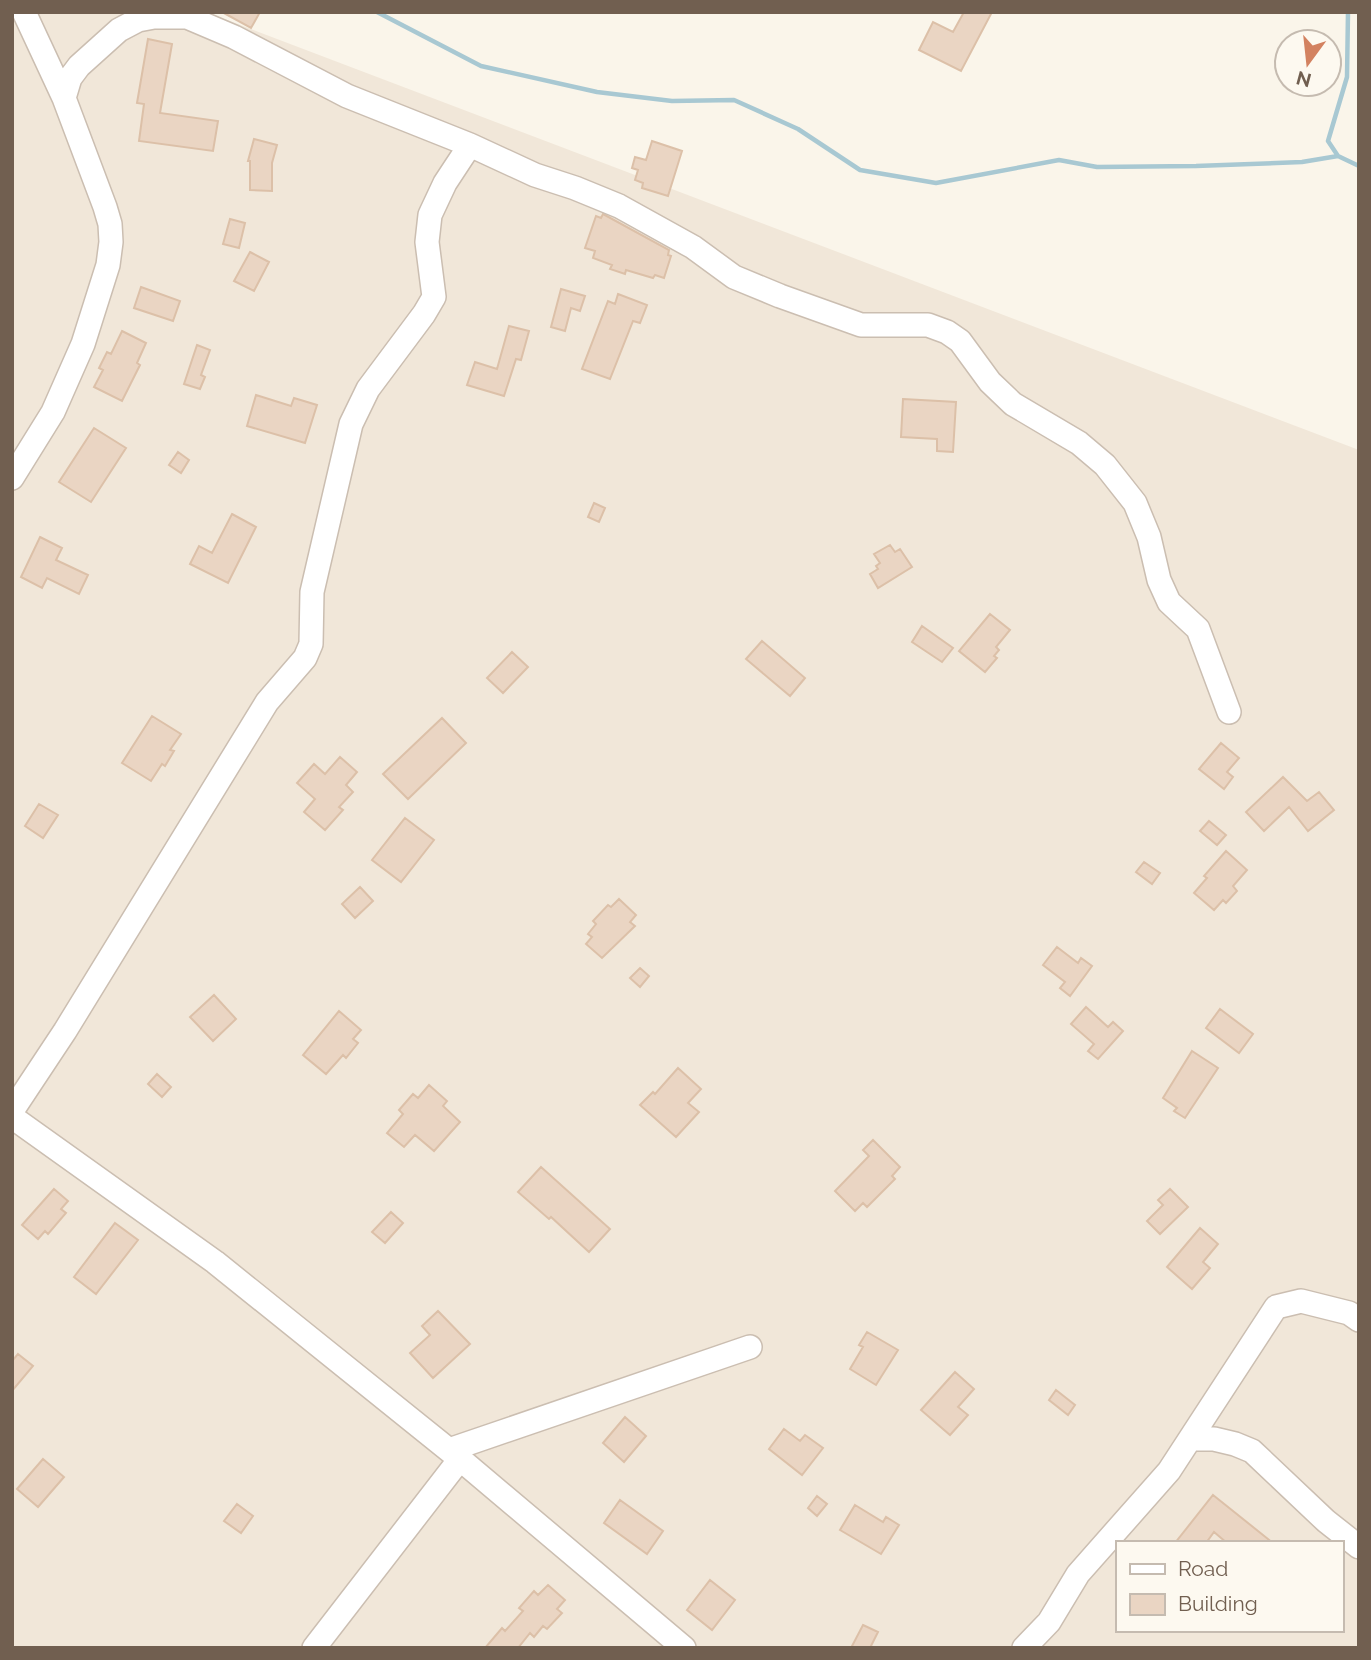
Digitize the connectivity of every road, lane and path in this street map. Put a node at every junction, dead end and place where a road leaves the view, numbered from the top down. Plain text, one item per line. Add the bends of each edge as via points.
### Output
1 (24, 12) edge
2 (64, 98) junction
3 (470, 145) junction
4 (12, 478) edge
5 (1229, 712) dead end
6 (12, 1111) edge
7 (12, 1117) edge
8 (1359, 1320) edge
9 (750, 1347) dead end
10 (1192, 1439) junction
11 (454, 1455) junction
12 (1359, 1547) edge
13 (314, 1648) edge
14 (684, 1648) edge
15 (1024, 1648) edge

1 - 2 street
2 - 3 street via 79,65 118,30 138,20 187,17 347,96
2 - 4 street via 110,224 108,265 60,398
3 - 5 street via 619,206 693,247 734,277 780,296 861,325 928,325 960,341 1013,404 1088,450 1135,503 1159,580 1170,602 1198,629
3 - 6 street via 430,215 427,242 435,296 368,389 351,424 312,592 311,644 305,658 267,702
7 - 11 street via 215,1262
8 - 10 street via 1349,1313 1301,1301 1276,1307
9 - 11 street
10 - 12 street via 1214,1439 1252,1451
10 - 15 street via 1170,1471 1078,1574 1049,1622
11 - 13 street
11 - 14 street

